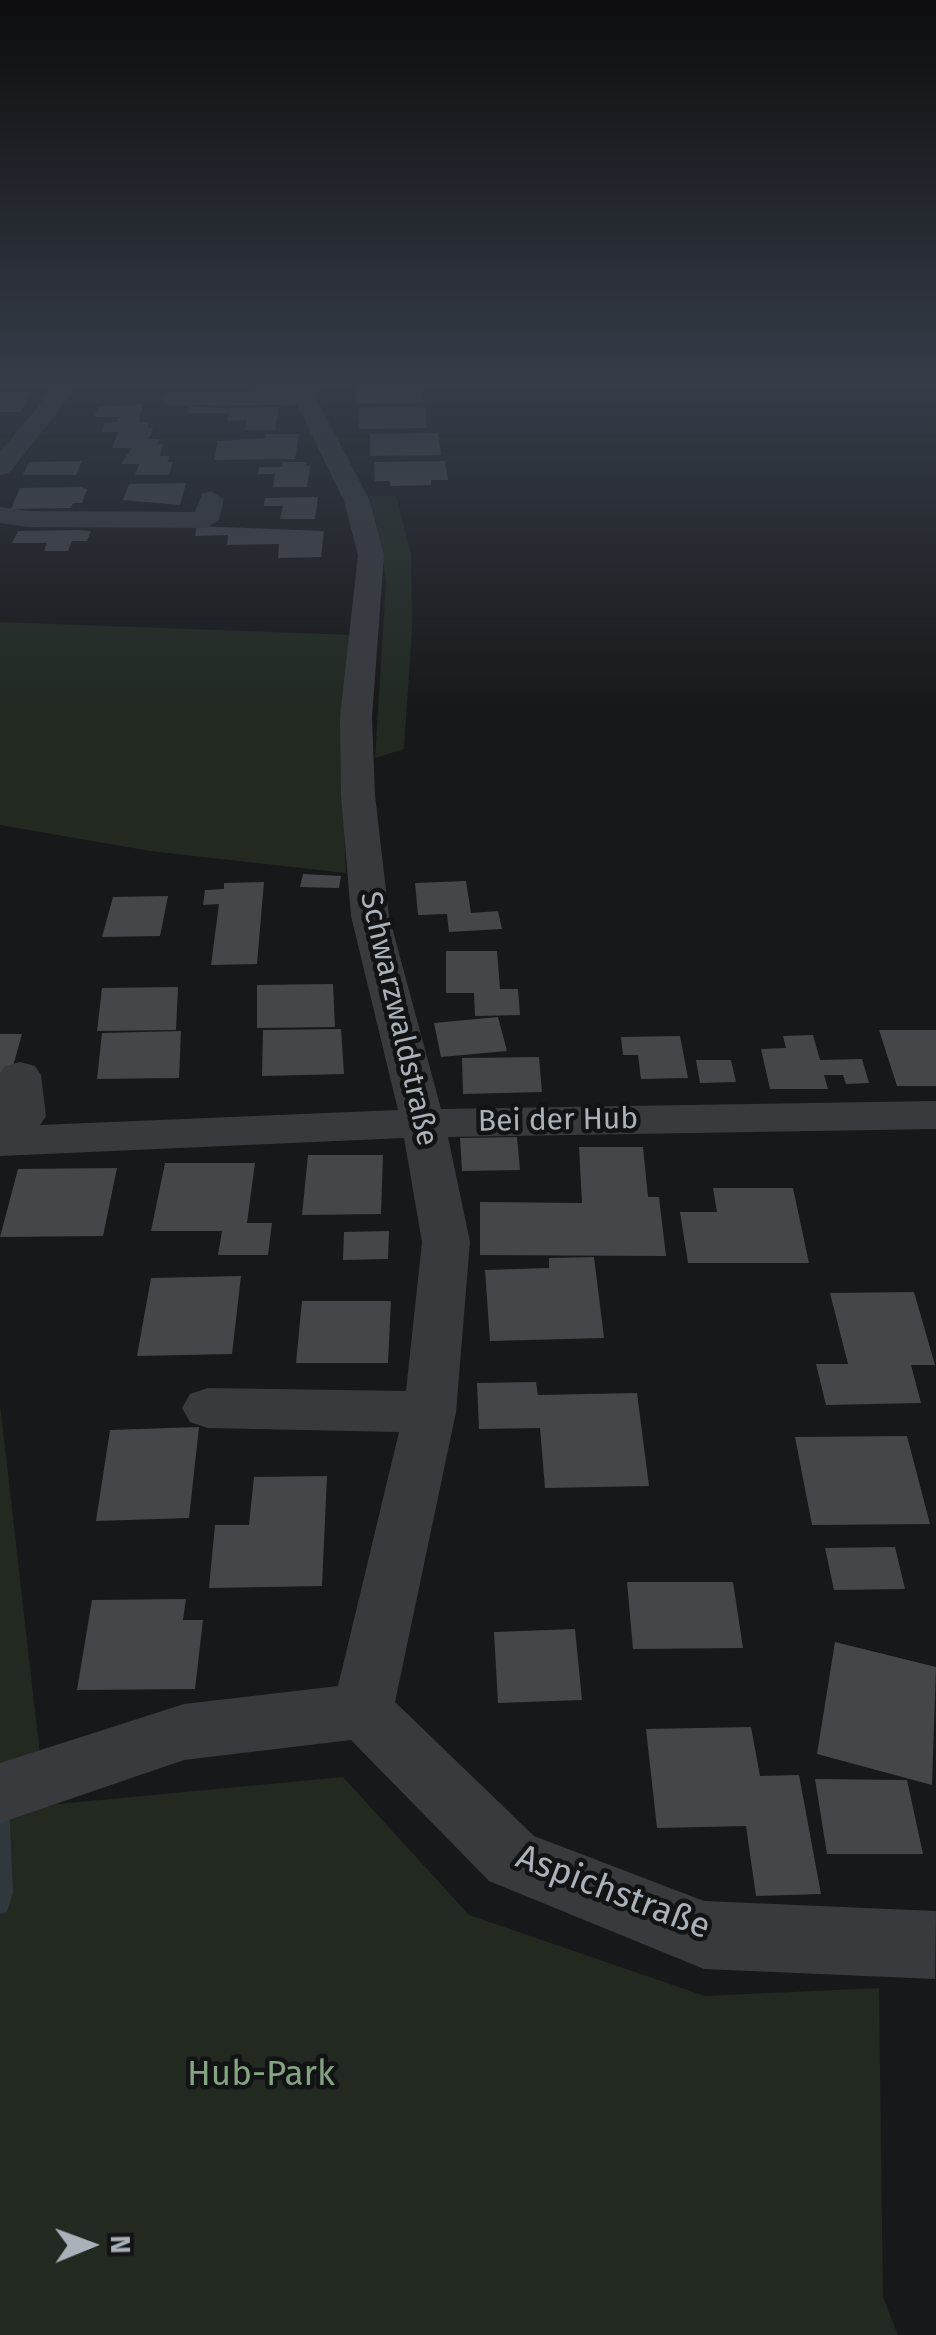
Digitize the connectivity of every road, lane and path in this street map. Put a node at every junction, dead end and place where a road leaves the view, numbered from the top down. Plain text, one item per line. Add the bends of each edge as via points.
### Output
1 (354, 494) edge
2 (211, 499) dead end
3 (0, 516) edge
4 (20, 1075) dead end
5 (936, 1115) edge
6 (423, 1122) junction
7 (0, 1133) edge
8 (0, 1140) edge
9 (208, 1408) dead end
10 (430, 1412) junction
11 (363, 1711) junction
12 (20, 1785) edge
13 (936, 1943) edge
14 (936, 1983) edge

1 - 6 street, Schwarzwaldstraße via 370,555 356,717 370,916
2 - 3 street via 206,520
4 - 7 street via 24,1116
5 - 6 street, Bei der Hub
6 - 8 street, Bei der Hub
6 - 10 street, Schwarzwaldstraße via 446,1242
9 - 10 street
10 - 11 street, Schwarzwaldstraße
11 - 12 street via 184,1732
11 - 13 street, Aspichstraße via 512,1859 704,1935
13 - 14 street

